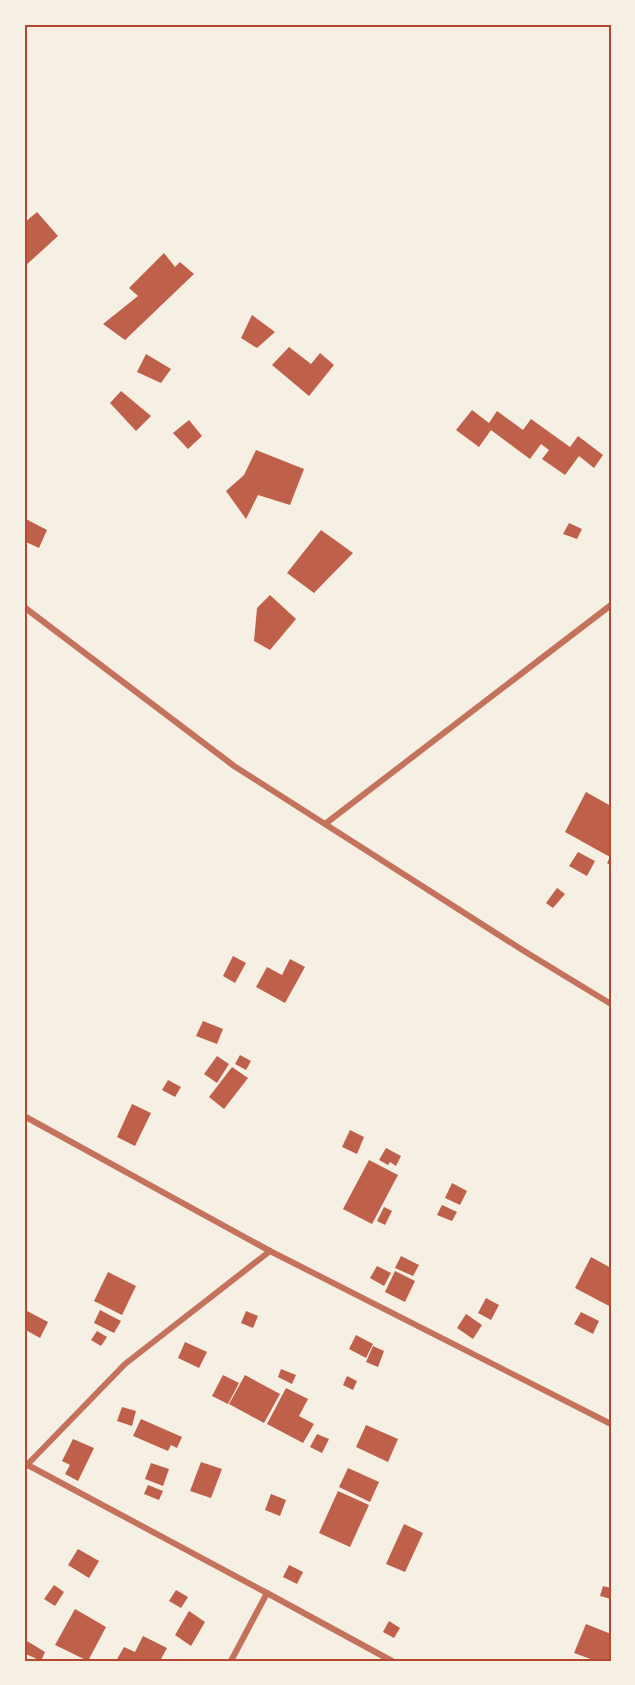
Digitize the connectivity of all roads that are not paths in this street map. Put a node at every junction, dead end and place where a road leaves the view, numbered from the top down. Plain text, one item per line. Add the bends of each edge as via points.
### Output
1 (611, 605) edge
2 (24, 607) edge
3 (325, 825) junction
4 (611, 1004) edge
5 (24, 1116) edge
6 (270, 1251) junction
7 (611, 1424) edge
8 (25, 1465) edge
9 (267, 1593) junction
10 (231, 1661) edge
11 (392, 1661) edge

1 - 3 street
2 - 3 street via 234,766
3 - 4 street
5 - 6 street
6 - 7 street
6 - 8 street via 125,1364
8 - 9 street
9 - 10 street
9 - 11 street

